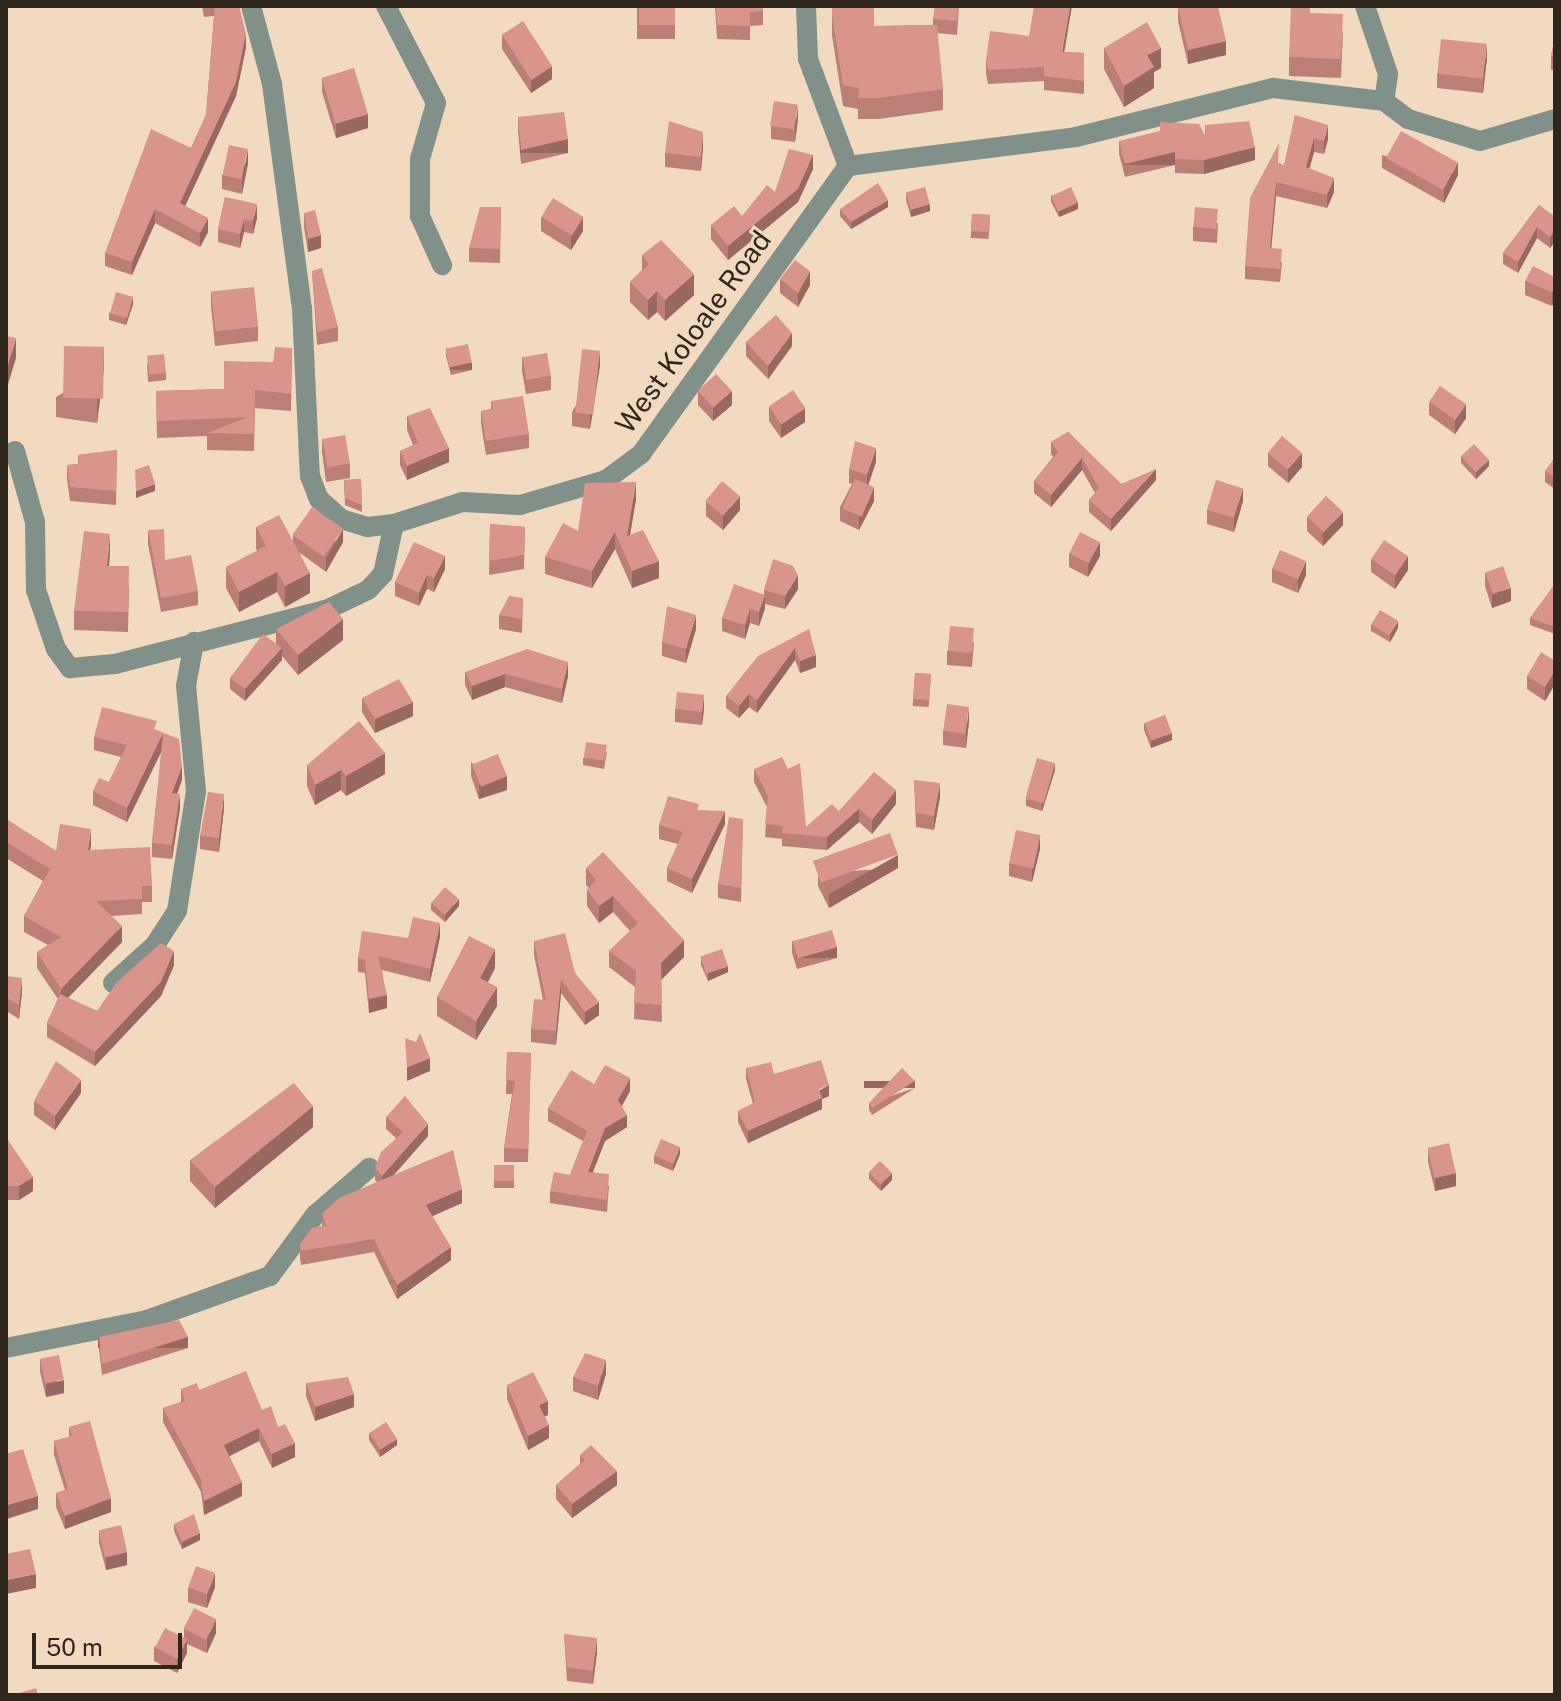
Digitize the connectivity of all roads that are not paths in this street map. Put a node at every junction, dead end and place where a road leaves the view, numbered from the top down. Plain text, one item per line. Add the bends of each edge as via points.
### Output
1 (251, 6) edge
2 (386, 6) edge
3 (806, 6) edge
4 (1365, 6) edge
5 (1384, 101) junction
6 (1555, 119) edge
7 (848, 166) junction
8 (442, 265) dead end
9 (15, 451) dead end
10 (394, 524) junction
11 (194, 642) junction
12 (113, 983) edge
13 (369, 1168) dead end
14 (6, 1348) edge

1 - 10 street, West Koloale Road via 272,84 302,309 310,476 319,499 341,519 368,527
2 - 8 street via 436,103 420,159 420,216
3 - 7 street via 808,59
4 - 5 street via 1388,74
5 - 6 street via 1408,119 1480,141
5 - 7 street via 1273,88 1076,137
7 - 10 street, West Koloale Road via 641,454 606,480 551,499 462,502
9 - 11 street via 35,522 43,618 70,668 115,664
10 - 11 street via 383,574 368,590 326,610
11 - 12 street via 186,686 196,791 177,911 155,945
13 - 14 street via 315,1215 270,1276 147,1320

